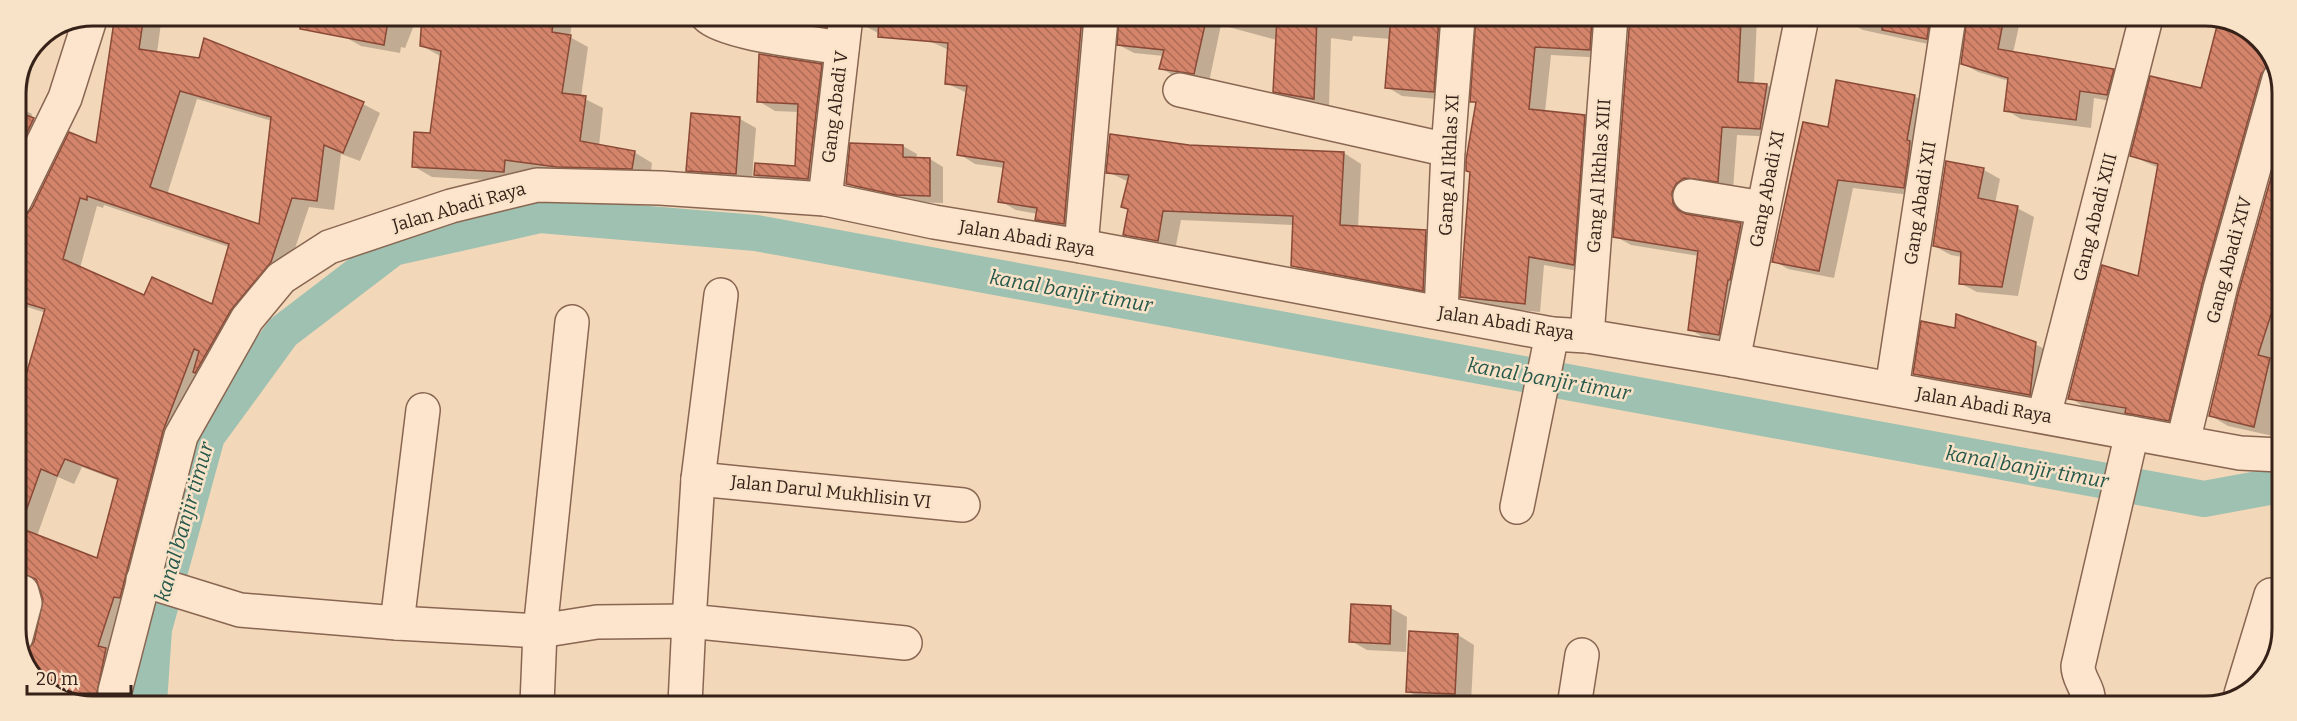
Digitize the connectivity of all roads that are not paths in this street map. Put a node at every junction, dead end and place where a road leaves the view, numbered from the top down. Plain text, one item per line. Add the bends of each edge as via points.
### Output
1 (88, 26) edge
2 (725, 26) edge
3 (845, 26) edge
4 (1100, 26) edge
5 (1457, 26) edge
6 (1610, 26) edge
7 (1800, 26) edge
8 (1949, 26) edge
9 (2144, 26) edge
10 (842, 48) junction
11 (1180, 90) dead end
12 (2271, 107) edge
13 (1448, 150) junction
14 (26, 178) edge
15 (1690, 196) dead end
16 (825, 199) junction
17 (1763, 208) junction
18 (1081, 246) junction
19 (721, 295) dead end
20 (1441, 313) junction
21 (572, 322) dead end
22 (1587, 336) junction
23 (1550, 348) junction
24 (1733, 360) junction
25 (1892, 388) junction
26 (423, 410) dead end
27 (2044, 416) junction
28 (2184, 442) junction
29 (2130, 445) junction
30 (2272, 455) edge
31 (698, 478) junction
32 (963, 505) dead end
33 (1517, 507) dead end
34 (152, 582) junction
35 (2272, 595) edge
36 (689, 621) junction
37 (397, 623) junction
38 (540, 631) junction
39 (906, 643) dead end
40 (1582, 655) dead end
41 (2245, 682) edge
42 (117, 696) edge
43 (537, 696) edge
44 (685, 696) edge
45 (1576, 696) edge
46 (2089, 696) edge

1 - 14 street via 65,98
2 - 10 street
3 - 10 street, Gang Abadi V
4 - 18 street
5 - 13 street, Gang Al Ikhlas XI
6 - 22 street, Gang Al Ikhlas XIII
7 - 17 street, Gang Abadi XI
8 - 25 street, Gang Abadi XII
9 - 27 street, Gang Abadi XIII
10 - 16 street, Gang Abadi V
11 - 13 street
12 - 28 street, Gang Abadi XIV via 2220,289
13 - 20 street, Gang Al Ikhlas XI
15 - 17 street
16 - 18 street, Jalan Abadi Raya
16 - 34 street, Jalan Abadi Raya via 537,185 451,206 329,247 281,278 247,319 181,436
17 - 24 street, Gang Abadi XI
18 - 20 street, Jalan Abadi Raya
19 - 31 street
20 - 23 street, Jalan Abadi Raya
21 - 38 street
22 - 23 street, Jalan Abadi Raya
22 - 24 street, Jalan Abadi Raya
23 - 33 street
24 - 25 street, Jalan Abadi Raya
25 - 27 street, Jalan Abadi Raya
26 - 37 street
27 - 29 street, Jalan Abadi Raya
28 - 29 street, Jalan Abadi Raya
28 - 30 street, Jalan Abadi Raya
29 - 46 street via 2078,666
31 - 32 street, Jalan Darul Mukhlisin VI
31 - 36 street
34 - 37 street via 240,610
34 - 42 street, Jalan Abadi Raya
35 - 41 street
36 - 38 street via 597,622
36 - 39 street
36 - 44 street
37 - 38 street
38 - 43 street
40 - 45 street

